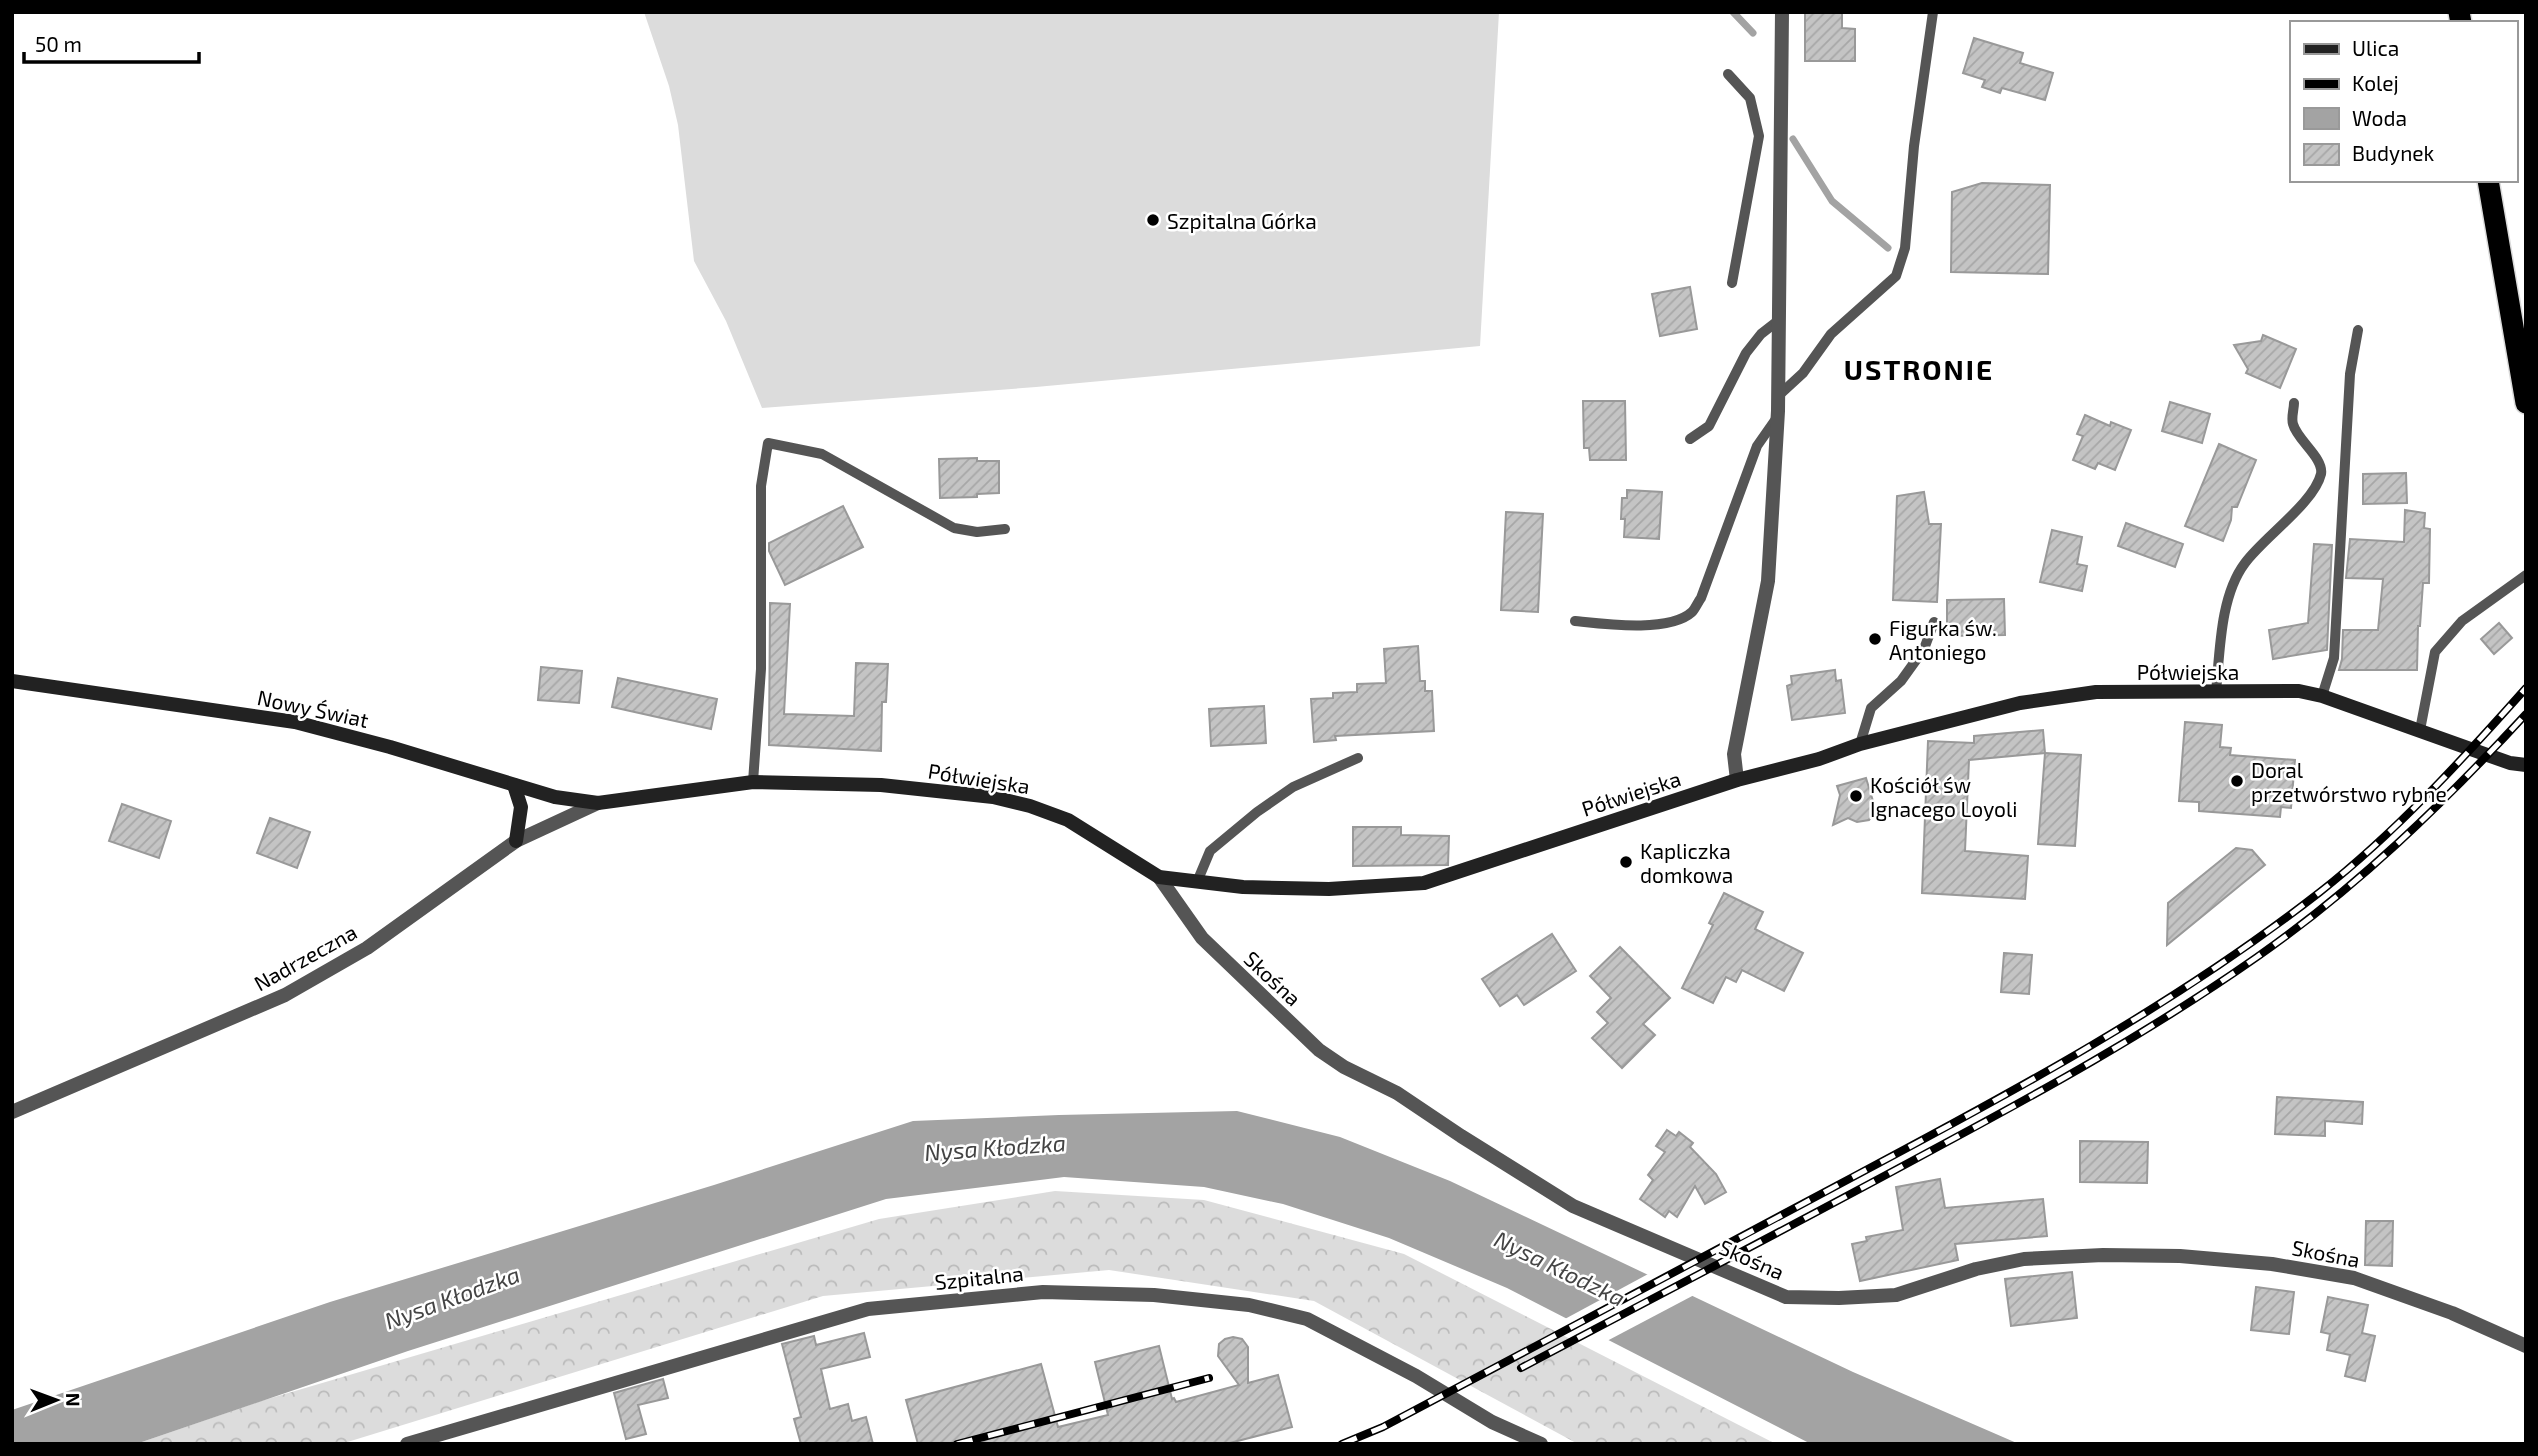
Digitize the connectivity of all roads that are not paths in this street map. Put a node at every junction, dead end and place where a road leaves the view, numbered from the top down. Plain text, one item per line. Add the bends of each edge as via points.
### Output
1 (1782, 12) edge
2 (1933, 12) edge
3 (1728, 74) dead end
4 (1759, 136) junction
5 (1781, 136) junction
6 (2488, 182) edge
7 (1732, 283) dead end
8 (1779, 320) junction
9 (2358, 330) dead end
10 (1778, 396) junction
11 (2294, 403) dead end
12 (2526, 403) edge
13 (1778, 416) junction
14 (1690, 439) dead end
15 (1005, 529) dead end
16 (2526, 575) edge
17 (1575, 621) dead end
18 (1934, 622) dead end
19 (12, 681) edge
20 (2216, 692) junction
21 (2322, 696) junction
22 (2420, 730) junction
23 (1860, 744) junction
24 (1358, 758) dead end
25 (2526, 765) edge
26 (1737, 780) junction
27 (753, 782) junction
28 (514, 785) junction
29 (598, 803) junction
30 (516, 841) junction
31 (1159, 877) junction
32 (1197, 881) junction
33 (12, 1112) edge
34 (2526, 1346) edge
35 (407, 1444) edge
36 (1541, 1444) edge

1 - 5 street
2 - 10 lane via 1905,248 1896,276 1831,334
3 - 4 lane via 1750,98
4 - 5 lane
4 - 7 lane
5 - 8 street
6 - 12 highway
8 - 10 street
8 - 14 lane via 1746,353 1709,426
9 - 21 lane via 2350,374 2334,658
10 - 13 street
11 - 20 lane via 2292,423 2320,464 2321,475 2305,502 2243,565 2224,610
13 - 17 lane via 1757,446 1692,612 1654,625
13 - 26 street via 1768,581 1734,754
15 - 27 lane via 977,532 954,528 822,454 768,443 761,486 761,669
16 - 22 lane via 2462,621 2435,652
18 - 23 lane via 1924,649 1900,681 1871,708
19 - 28 street, Nowy Świat via 295,722
20 - 21 street, Półwiejska via 2299,691
20 - 23 street, Półwiejska via 2096,692 2020,703
21 - 22 street, Półwiejska
22 - 25 street, Półwiejska
23 - 26 street, Półwiejska
24 - 32 lane via 1293,788 1257,812 1210,852
26 - 32 street, Półwiejska via 1424,883 1329,889
27 - 29 street, Półwiejska
27 - 31 street, Półwiejska via 881,785 1006,800 1068,820
28 - 29 street, Nowy Świat
28 - 30 street via 521,807
29 - 30 street, Nadrzeczna
30 - 33 street, Nadrzeczna via 368,948 285,995
31 - 32 street, Półwiejska
31 - 34 street, Skośna via 1211,948 1319,1050 1344,1067 1398,1093 1573,1206 1786,1297 1896,1295 2024,1259 2180,1256 2272,1264 2354,1278
35 - 36 street, Szpitalna via 868,1309 1043,1292 1154,1294 1249,1305 1307,1319 1492,1422

